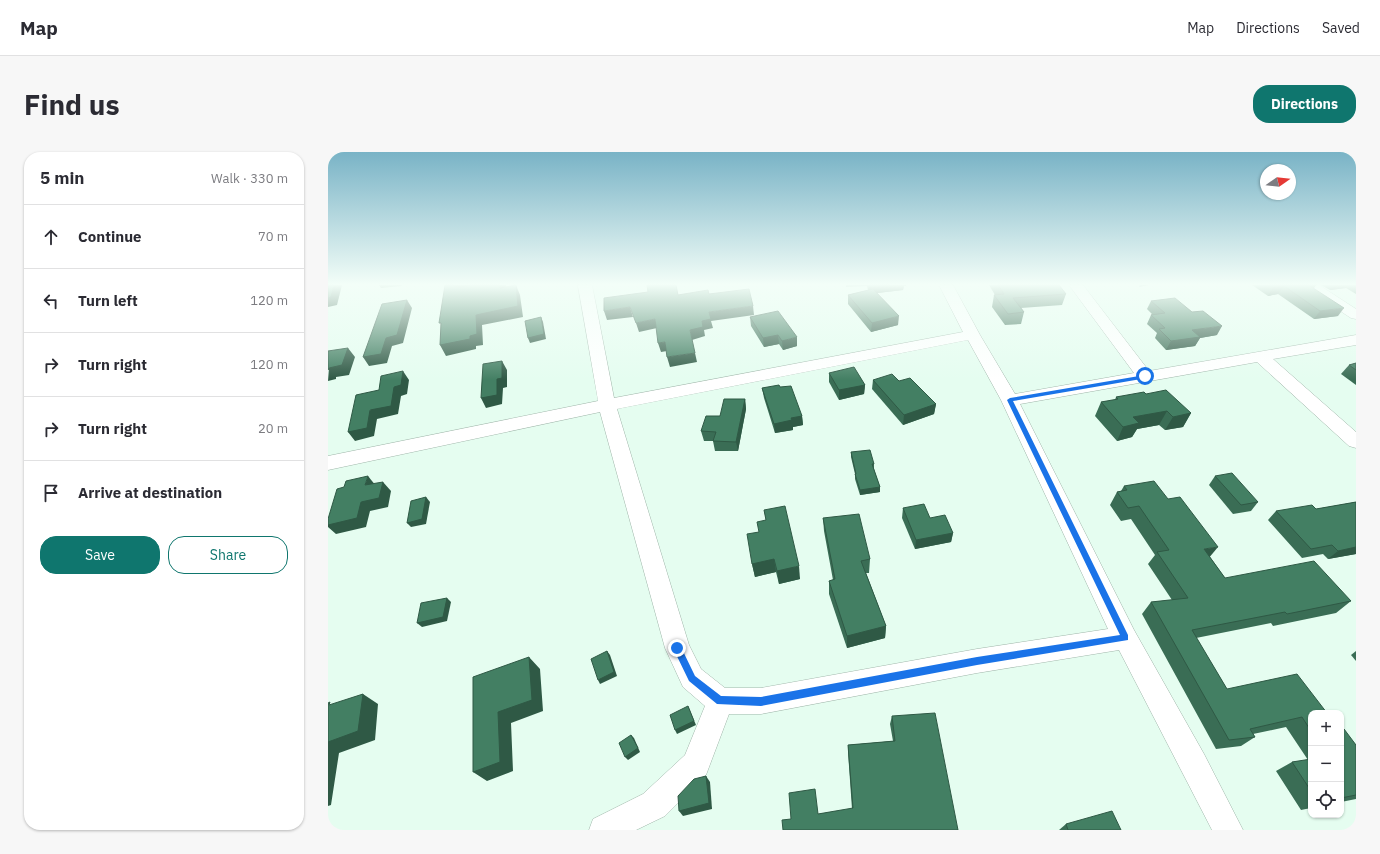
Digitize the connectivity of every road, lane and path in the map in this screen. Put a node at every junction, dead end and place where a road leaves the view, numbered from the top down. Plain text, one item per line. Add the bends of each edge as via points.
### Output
1 (591, 317) edge
2 (962, 317) edge
3 (1100, 317) edge
4 (972, 335) junction
5 (1356, 340) edge
6 (1261, 357) junction
7 (1145, 376) junction
8 (1010, 400) junction
9 (607, 405) junction
10 (1356, 442) edge
11 (328, 463) edge
12 (1126, 638) junction
13 (720, 701) junction
14 (604, 830) edge
15 (1228, 830) edge

1 - 9 street
2 - 4 street
3 - 7 street
4 - 8 street
4 - 9 street
5 - 6 street
6 - 7 street
6 - 10 street
7 - 8 street
8 - 12 street
9 - 11 street
9 - 13 street via 677,648 692,678
12 - 13 street via 977,661 761,701
12 - 15 street
13 - 14 street via 696,764 654,805

